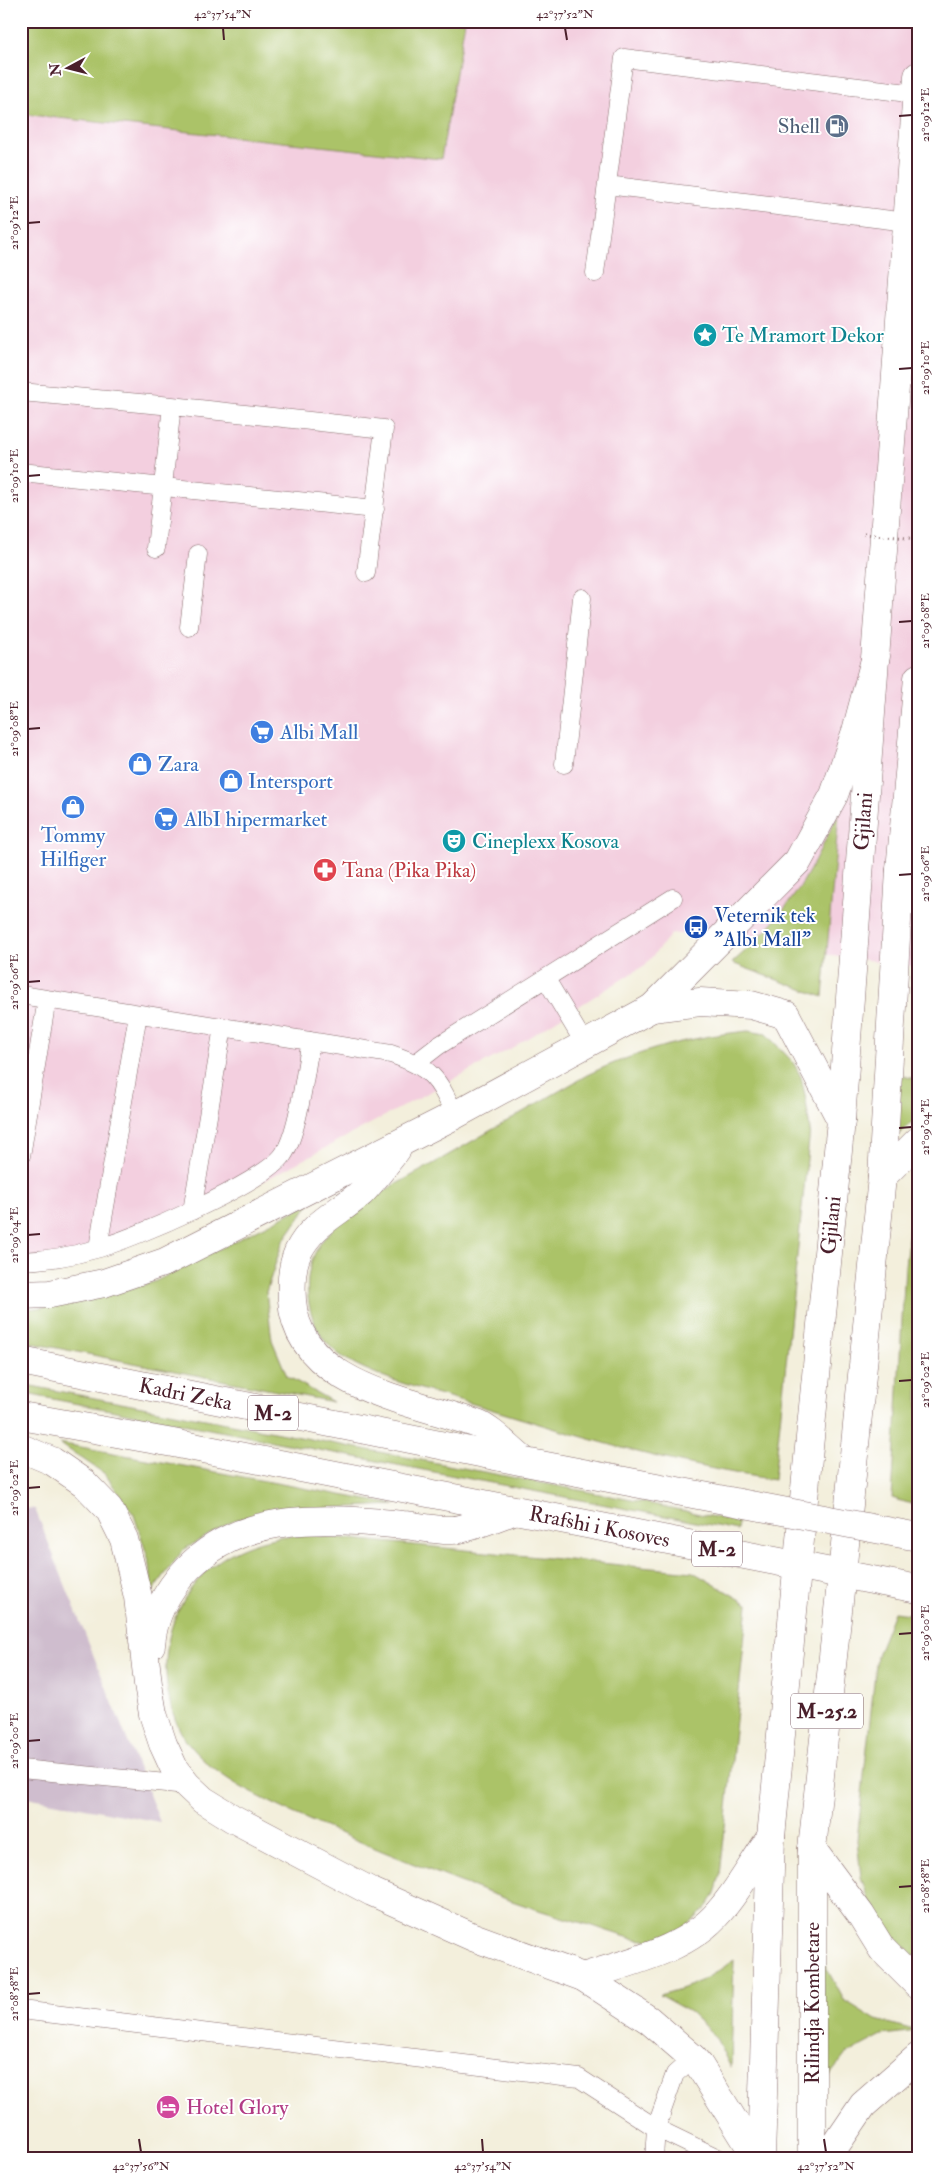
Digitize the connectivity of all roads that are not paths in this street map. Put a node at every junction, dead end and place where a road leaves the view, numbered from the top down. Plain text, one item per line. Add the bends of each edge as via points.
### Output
1 (917, 85) edge
2 (607, 185) junction
3 (907, 222) junction
4 (595, 272) dead end
5 (21, 392) edge
6 (172, 406) junction
7 (21, 472) edge
8 (163, 486) junction
9 (375, 509) junction
10 (156, 548) dead end
11 (198, 554) dead end
12 (366, 573) dead end
13 (582, 598) dead end
14 (189, 627) dead end
15 (876, 656) junction
16 (918, 678) edge
17 (564, 764) dead end
18 (914, 768) edge
19 (900, 870) junction
20 (673, 898) dead end
21 (918, 902) edge
22 (546, 979) junction
23 (21, 995) edge
24 (48, 999) junction
25 (652, 1008) junction
26 (138, 1014) junction
27 (223, 1027) junction
28 (311, 1041) junction
29 (586, 1046) junction
30 (416, 1063) junction
31 (455, 1115) junction
32 (841, 1120) junction
33 (405, 1141) junction
34 (918, 1141) edge
35 (21, 1156) edge
36 (882, 1177) junction
37 (192, 1211) junction
38 (98, 1248) junction
39 (21, 1261) edge
40 (21, 1295) edge
41 (21, 1361) edge
42 (21, 1416) edge
43 (21, 1448) edge
44 (525, 1462) junction
45 (517, 1510) junction
46 (918, 1537) edge
47 (798, 1565) junction
48 (842, 1574) junction
49 (918, 1589) edge
50 (148, 1684) junction
51 (21, 1769) edge
52 (187, 1786) junction
53 (771, 1837) junction
54 (812, 1849) junction
55 (583, 1977) junction
56 (918, 1985) edge
57 (21, 2010) edge
58 (918, 2057) edge
59 (693, 2058) junction
60 (656, 2128) junction
61 (654, 2158) edge
62 (718, 2158) edge
63 (757, 2158) edge
64 (761, 2158) edge
65 (812, 2158) edge
66 (827, 2158) edge

1 - 2 lane via 624,58
1 - 3 main road, Gjilani
2 - 3 lane
2 - 4 lane
3 - 15 main road, Gjilani
5 - 6 lane
6 - 8 lane
6 - 9 lane via 384,429
7 - 8 lane
8 - 9 lane
8 - 10 lane
9 - 12 lane
11 - 14 lane
13 - 17 lane
15 - 25 main road via 856,731 834,795 798,861
15 - 32 main road, Gjilani
16 - 18 main road, Gjilani
18 - 19 main road, Gjilani
19 - 21 main road
19 - 36 main road, Gjilani
20 - 22 lane
22 - 29 lane
22 - 30 lane
23 - 24 lane
24 - 26 lane
24 - 35 lane
25 - 29 main road
25 - 32 main road via 708,1003 751,1005 786,1015
26 - 27 lane
26 - 38 lane
27 - 28 lane
27 - 37 lane
28 - 30 lane via 391,1054
28 - 37 lane via 291,1140 282,1157 264,1172
29 - 31 main road
30 - 31 lane via 430,1072 442,1086
31 - 33 main road
32 - 47 main road, Gjilani
33 - 40 main road via 166,1262 104,1283 50,1294
33 - 44 main road via 361,1192 312,1230 298,1252 291,1285 296,1323 303,1340 315,1355 342,1374 405,1402 480,1425
34 - 36 main road
36 - 48 main road, Gjilani / M-25.2
37 - 38 lane
38 - 39 lane via 65,1257
41 - 44 main road, Kadri Zeka / M-2
42 - 45 main road, M-2
43 - 50 main road via 52,1461 84,1483 109,1509 132,1565
44 - 46 main road, M-2, bridge
45 - 47 main road, Rrafshi i Kosoves / M-2
45 - 50 main road via 453,1530 327,1520 260,1526 234,1535 195,1561 181,1575 157,1613 152,1629
47 - 48 main road, Rrafshi i Kosoves / M-2
47 - 53 main road
48 - 49 main road, Rrafshi i Kosoves / M-2
48 - 54 main road, M-25.2
50 - 52 main road via 163,1744
51 - 52 lane
52 - 55 main road via 232,1818 372,1892 474,1937
53 - 55 main road via 720,1912 704,1927 682,1942
53 - 64 main road
54 - 56 main road via 882,1949
54 - 65 main road, Rilindja Kombetare
55 - 59 main road via 649,2020
57 - 60 lane via 579,2078
58 - 66 main road via 863,2105
59 - 60 lane via 675,2074
59 - 63 main road
60 - 61 lane
60 - 62 lane

